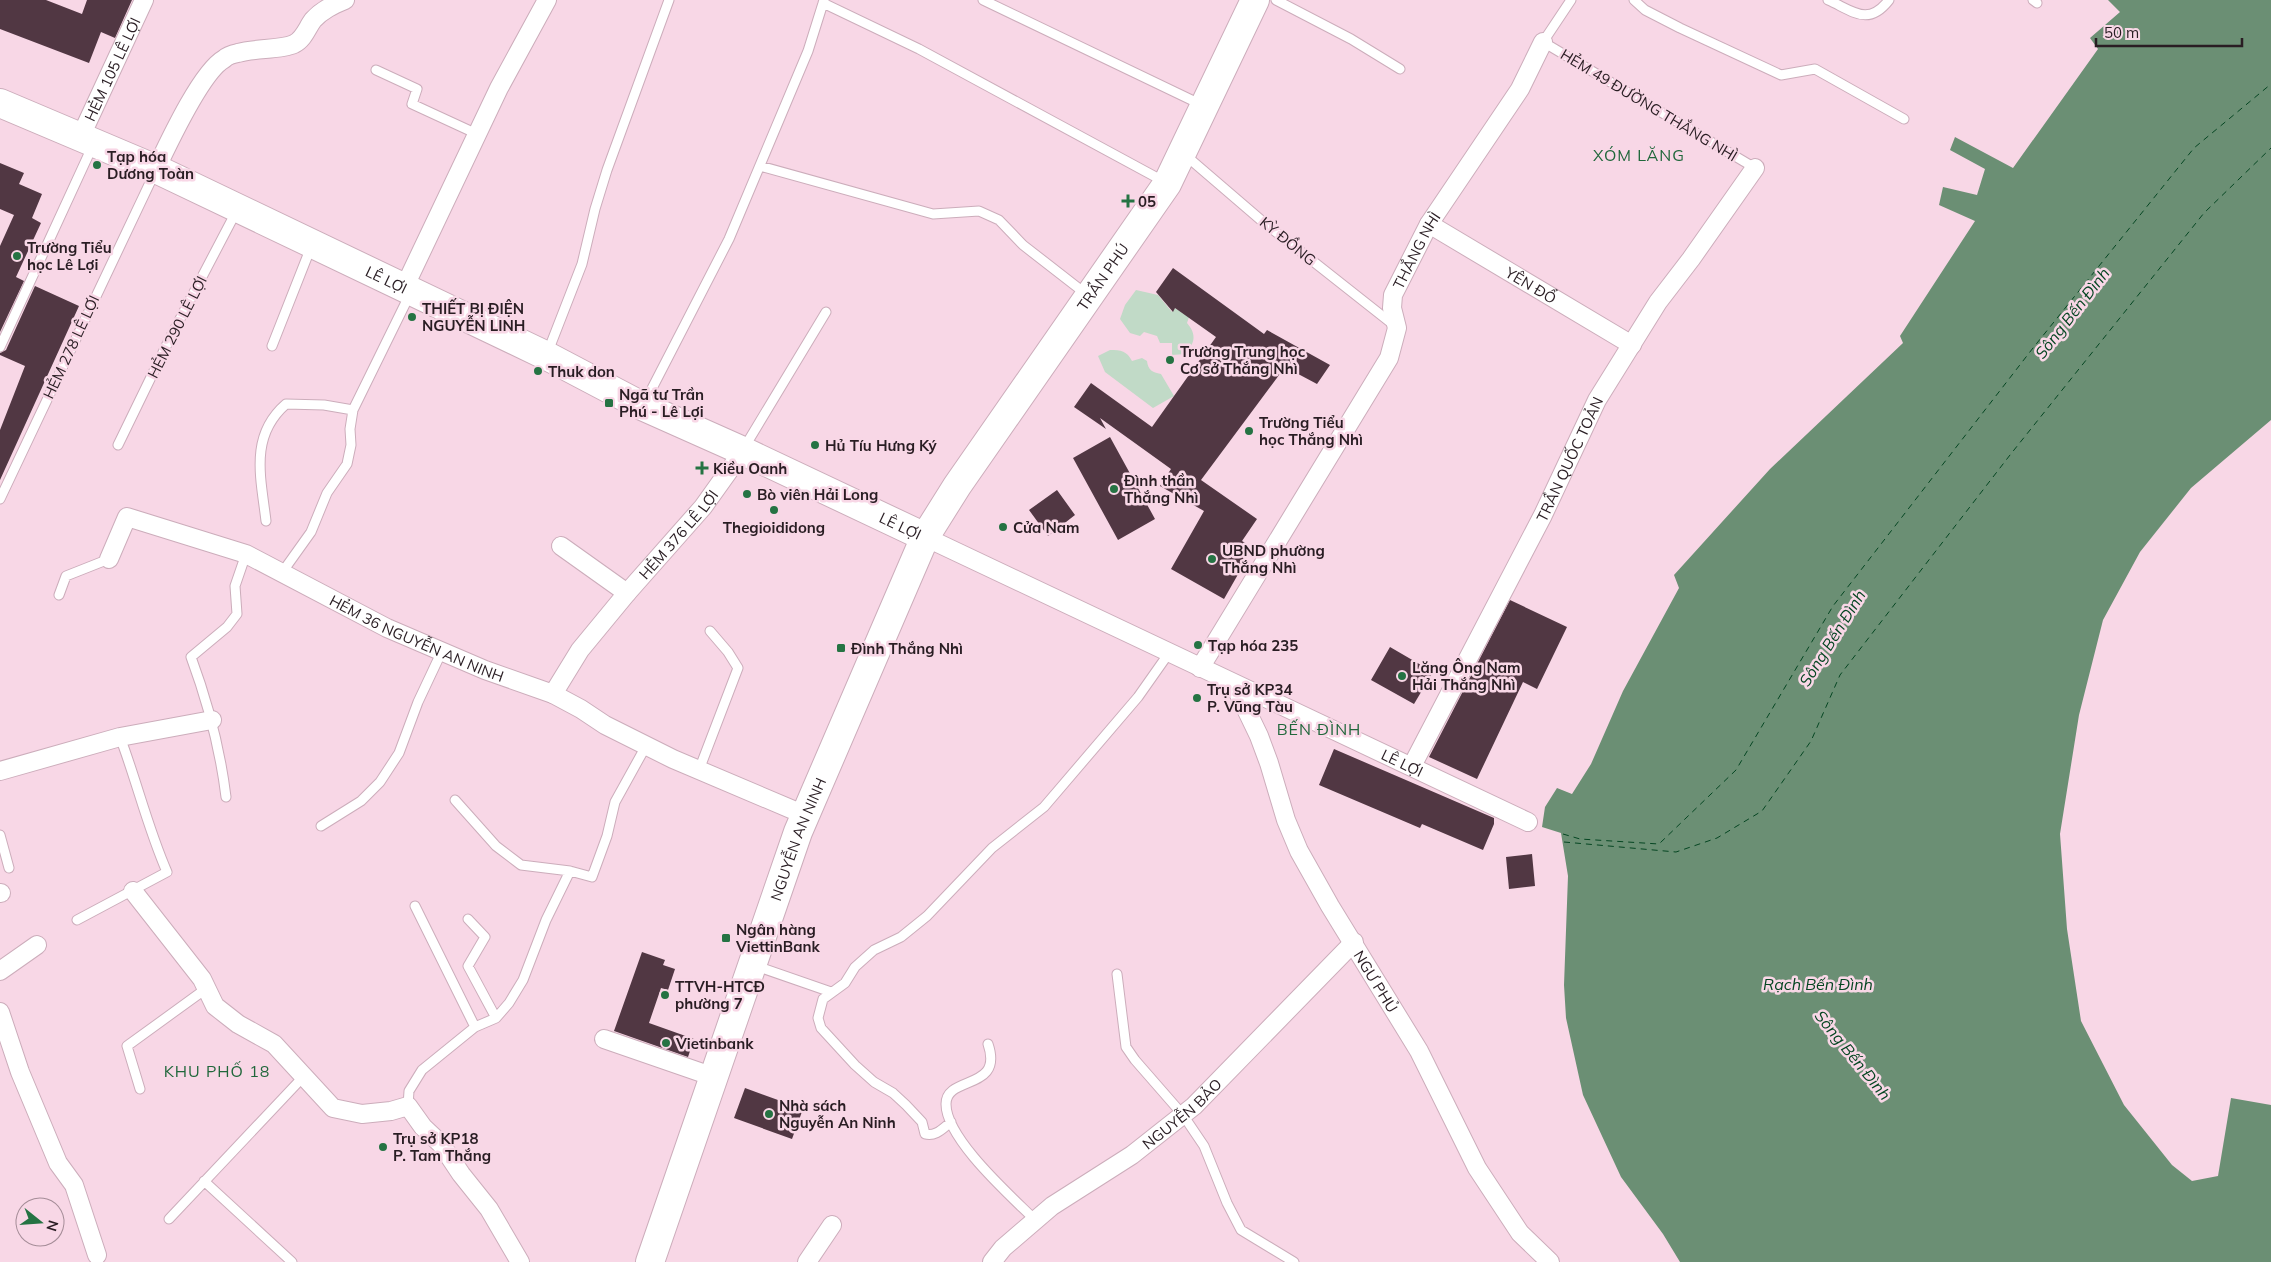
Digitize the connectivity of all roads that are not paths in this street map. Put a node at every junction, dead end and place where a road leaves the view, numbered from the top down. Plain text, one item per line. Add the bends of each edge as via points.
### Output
1 (144, 0) edge
2 (345, 0) edge
3 (547, 0) edge
4 (670, 0) edge
5 (983, 0) edge
6 (1276, 0) edge
7 (1571, 0) edge
8 (1634, 0) edge
9 (1828, 0) edge
10 (1889, 0) edge
11 (824, 2) edge
12 (1249, 4) edge
13 (1543, 42) junction
14 (1400, 68) dead end
15 (376, 70) dead end
16 (0, 103) edge
17 (1204, 107) junction
18 (1904, 119) dead end
19 (477, 134) junction
20 (87, 141) junction
21 (1182, 152) junction
22 (760, 166) junction
23 (1755, 168) joint
24 (156, 169) junction
25 (1167, 184) junction
26 (238, 209) junction
27 (1429, 224) junction
28 (312, 245) junction
29 (407, 290) junction
30 (1090, 297) junction
31 (826, 312) dead end
32 (1397, 328) junction
33 (1632, 345) junction
34 (272, 346) dead end
35 (0, 347) edge
36 (546, 356) junction
37 (642, 406) junction
38 (352, 410) junction
39 (118, 445) dead end
40 (742, 451) junction
41 (0, 499) edge
42 (266, 521) dead end
43 (924, 538) junction
44 (561, 546) dead end
45 (246, 554) junction
46 (108, 559) joint
47 (281, 574) junction
48 (627, 593) junction
49 (59, 595) dead end
50 (710, 631) dead end
51 (442, 651) junction
52 (1169, 653) junction
53 (1200, 668) junction
54 (1234, 684) junction
55 (553, 694) junction
56 (212, 720) junction
57 (120, 737) junction
58 (646, 746) junction
59 (1412, 766) junction
60 (699, 770) junction
61 (0, 771) edge
62 (226, 797) dead end
63 (455, 800) dead end
64 (805, 815) junction
65 (1528, 822) dead end
66 (321, 826) dead end
67 (0, 835) edge
68 (9, 868) dead end
69 (570, 871) junction
70 (133, 891) junction
71 (416, 906) dead end
72 (468, 918) dead end
73 (77, 920) dead end
74 (1354, 942) junction
75 (37, 945) dead end
76 (752, 965) junction
77 (0, 971) edge
78 (1117, 974) dead end
79 (207, 988) junction
80 (831, 992) junction
81 (0, 1012) edge
82 (496, 1018) junction
83 (475, 1026) junction
84 (604, 1039) dead end
85 (988, 1044) dead end
86 (304, 1076) junction
87 (714, 1077) junction
88 (140, 1089) dead end
89 (408, 1106) junction
90 (1183, 1115) junction
91 (951, 1122) junction
92 (204, 1181) junction
93 (169, 1219) dead end
94 (1035, 1220) junction
95 (832, 1225) dead end
96 (97, 1255) dead end
97 (292, 1262) edge
98 (520, 1262) edge
99 (650, 1262) edge
100 (807, 1262) edge
101 (992, 1262) edge
102 (1294, 1262) edge
103 (1550, 1262) edge

1 - 20 street, HẺM 105 LÊ LỢI
2 - 24 street via 320,13 300,40 293,44 254,49 216,65 190,102
3 - 19 street
4 - 36 lane via 607,170 582,264
5 - 17 lane
6 - 14 lane
7 - 13 lane, THẮNG NHÌ
8 - 18 lane via 1680,28 1781,75 1815,69
9 - 10 lane via 1869,16
11 - 22 lane via 808,51
11 - 25 lane via 920,50
12 - 17 main road, TRẦN PHÚ
13 - 23 lane, HẺM 49 ĐƯỜNG THẮNG NHÌ
13 - 27 street, THẮNG NHÌ via 1520,89
15 - 19 lane via 417,89 412,104
16 - 20 main road, LÊ LỢI
17 - 21 main road, TRẦN PHÚ
19 - 29 street
20 - 24 main road, LÊ LỢI
20 - 35 lane
21 - 25 main road, TRẦN PHÚ
21 - 32 lane, KỲ ĐỒNG via 1262,221
22 - 30 lane via 933,214 979,211 998,220 1023,245
22 - 37 lane via 729,239
23 - 33 street, TRẦN QUỐC TOẢN via 1658,302
24 - 26 main road, LÊ LỢI
24 - 41 lane, HẺM 278 LÊ LỢI
25 - 30 main road, TRẦN PHÚ
26 - 28 main road, LÊ LỢI
26 - 39 lane, HẺM 290 LÊ LỢI
27 - 32 street, THẮNG NHÌ via 1393,295 1392,308
27 - 33 street, YÊN ĐỔ
28 - 29 main road, LÊ LỢI
28 - 34 lane
29 - 36 main road, LÊ LỢI
29 - 38 lane
30 - 43 main road, TRẦN PHÚ
31 - 40 lane
32 - 53 street, THẮNG NHÌ via 1389,358
33 - 59 street, TRẦN QUỐC TOẢN via 1598,400 1543,516
36 - 37 main road, LÊ LỢI
37 - 40 main road, LÊ LỢI
38 - 42 lane via 286,404 274,414 264,435 259,463
38 - 47 lane via 347,464 326,493 311,532
40 - 43 main road, LÊ LỢI
40 - 48 street, HẺM 376 LÊ LỢI via 703,507
43 - 52 street, LÊ LỢI
43 - 64 main road, NGUYỄN AN NINH
44 - 48 street
45 - 46 street, HẺM 36 NGUYỄN AN NINH via 127,517
45 - 47 street, HẺM 36 NGUYỄN AN NINH
45 - 56 lane via 235,586 237,614 227,627 191,657
46 - 49 lane, HẺM 36 NGUYỄN AN NINH via 66,576
47 - 51 street, HẺM 36 NGUYỄN AN NINH via 387,628
48 - 55 street, HẺM 376 LÊ LỢI via 580,650
50 - 60 lane via 738,668
51 - 55 street, HẺM 36 NGUYỄN AN NINH
51 - 66 lane via 399,753 380,782
52 - 53 street, LÊ LỢI
52 - 80 lane via 1138,697 1044,807 992,848 927,916 901,937 874,950 855,967 845,983
53 - 54 street, LÊ LỢI
54 - 59 street, LÊ LỢI
54 - 74 street, NGƯ PHỦ via 1263,745 1299,851
55 - 58 street, HẺM 36 NGUYỄN AN NINH
56 - 57 street
56 - 62 lane
57 - 61 street
57 - 70 lane via 167,872
58 - 60 street, HẺM 36 NGUYỄN AN NINH
58 - 69 lane via 615,802 592,877
59 - 65 street, LÊ LỢI
60 - 64 street, HẺM 36 NGUYỄN AN NINH
63 - 69 lane via 496,846 521,865
64 - 76 main road, NGUYỄN AN NINH
67 - 68 lane
69 - 82 lane via 546,920 523,980
70 - 73 lane
70 - 79 street
71 - 83 lane
72 - 82 lane via 485,937 468,966
74 - 90 street, NGUYỄN BẢO
74 - 103 street, NGƯ PHỦ via 1419,1051 1477,1168 1520,1233
75 - 77 street
76 - 80 lane
76 - 87 main road, NGUYỄN AN NINH
78 - 90 lane via 1126,1047
79 - 86 street via 216,1006 238,1024 274,1044
79 - 88 lane via 127,1046
80 - 91 lane via 823,999 818,1018 821,1028 843,1055 906,1105 922,1122 925,1134 937,1133
81 - 96 street via 20,1072 58,1164 77,1191
82 - 83 lane
83 - 89 lane via 422,1070 410,1091
84 - 87 street
85 - 91 lane via 992,1056 989,1068 948,1097 946,1103
86 - 89 street via 333,1108 362,1114
86 - 92 lane
87 - 99 main road, NGUYỄN AN NINH
89 - 98 street via 490,1208
90 - 94 street, NGUYỄN BẢO via 1132,1155
90 - 102 lane via 1204,1146 1227,1203 1242,1230
91 - 94 lane via 971,1155
92 - 93 lane
92 - 97 lane
94 - 101 street, NGUYỄN BẢO
95 - 100 street

